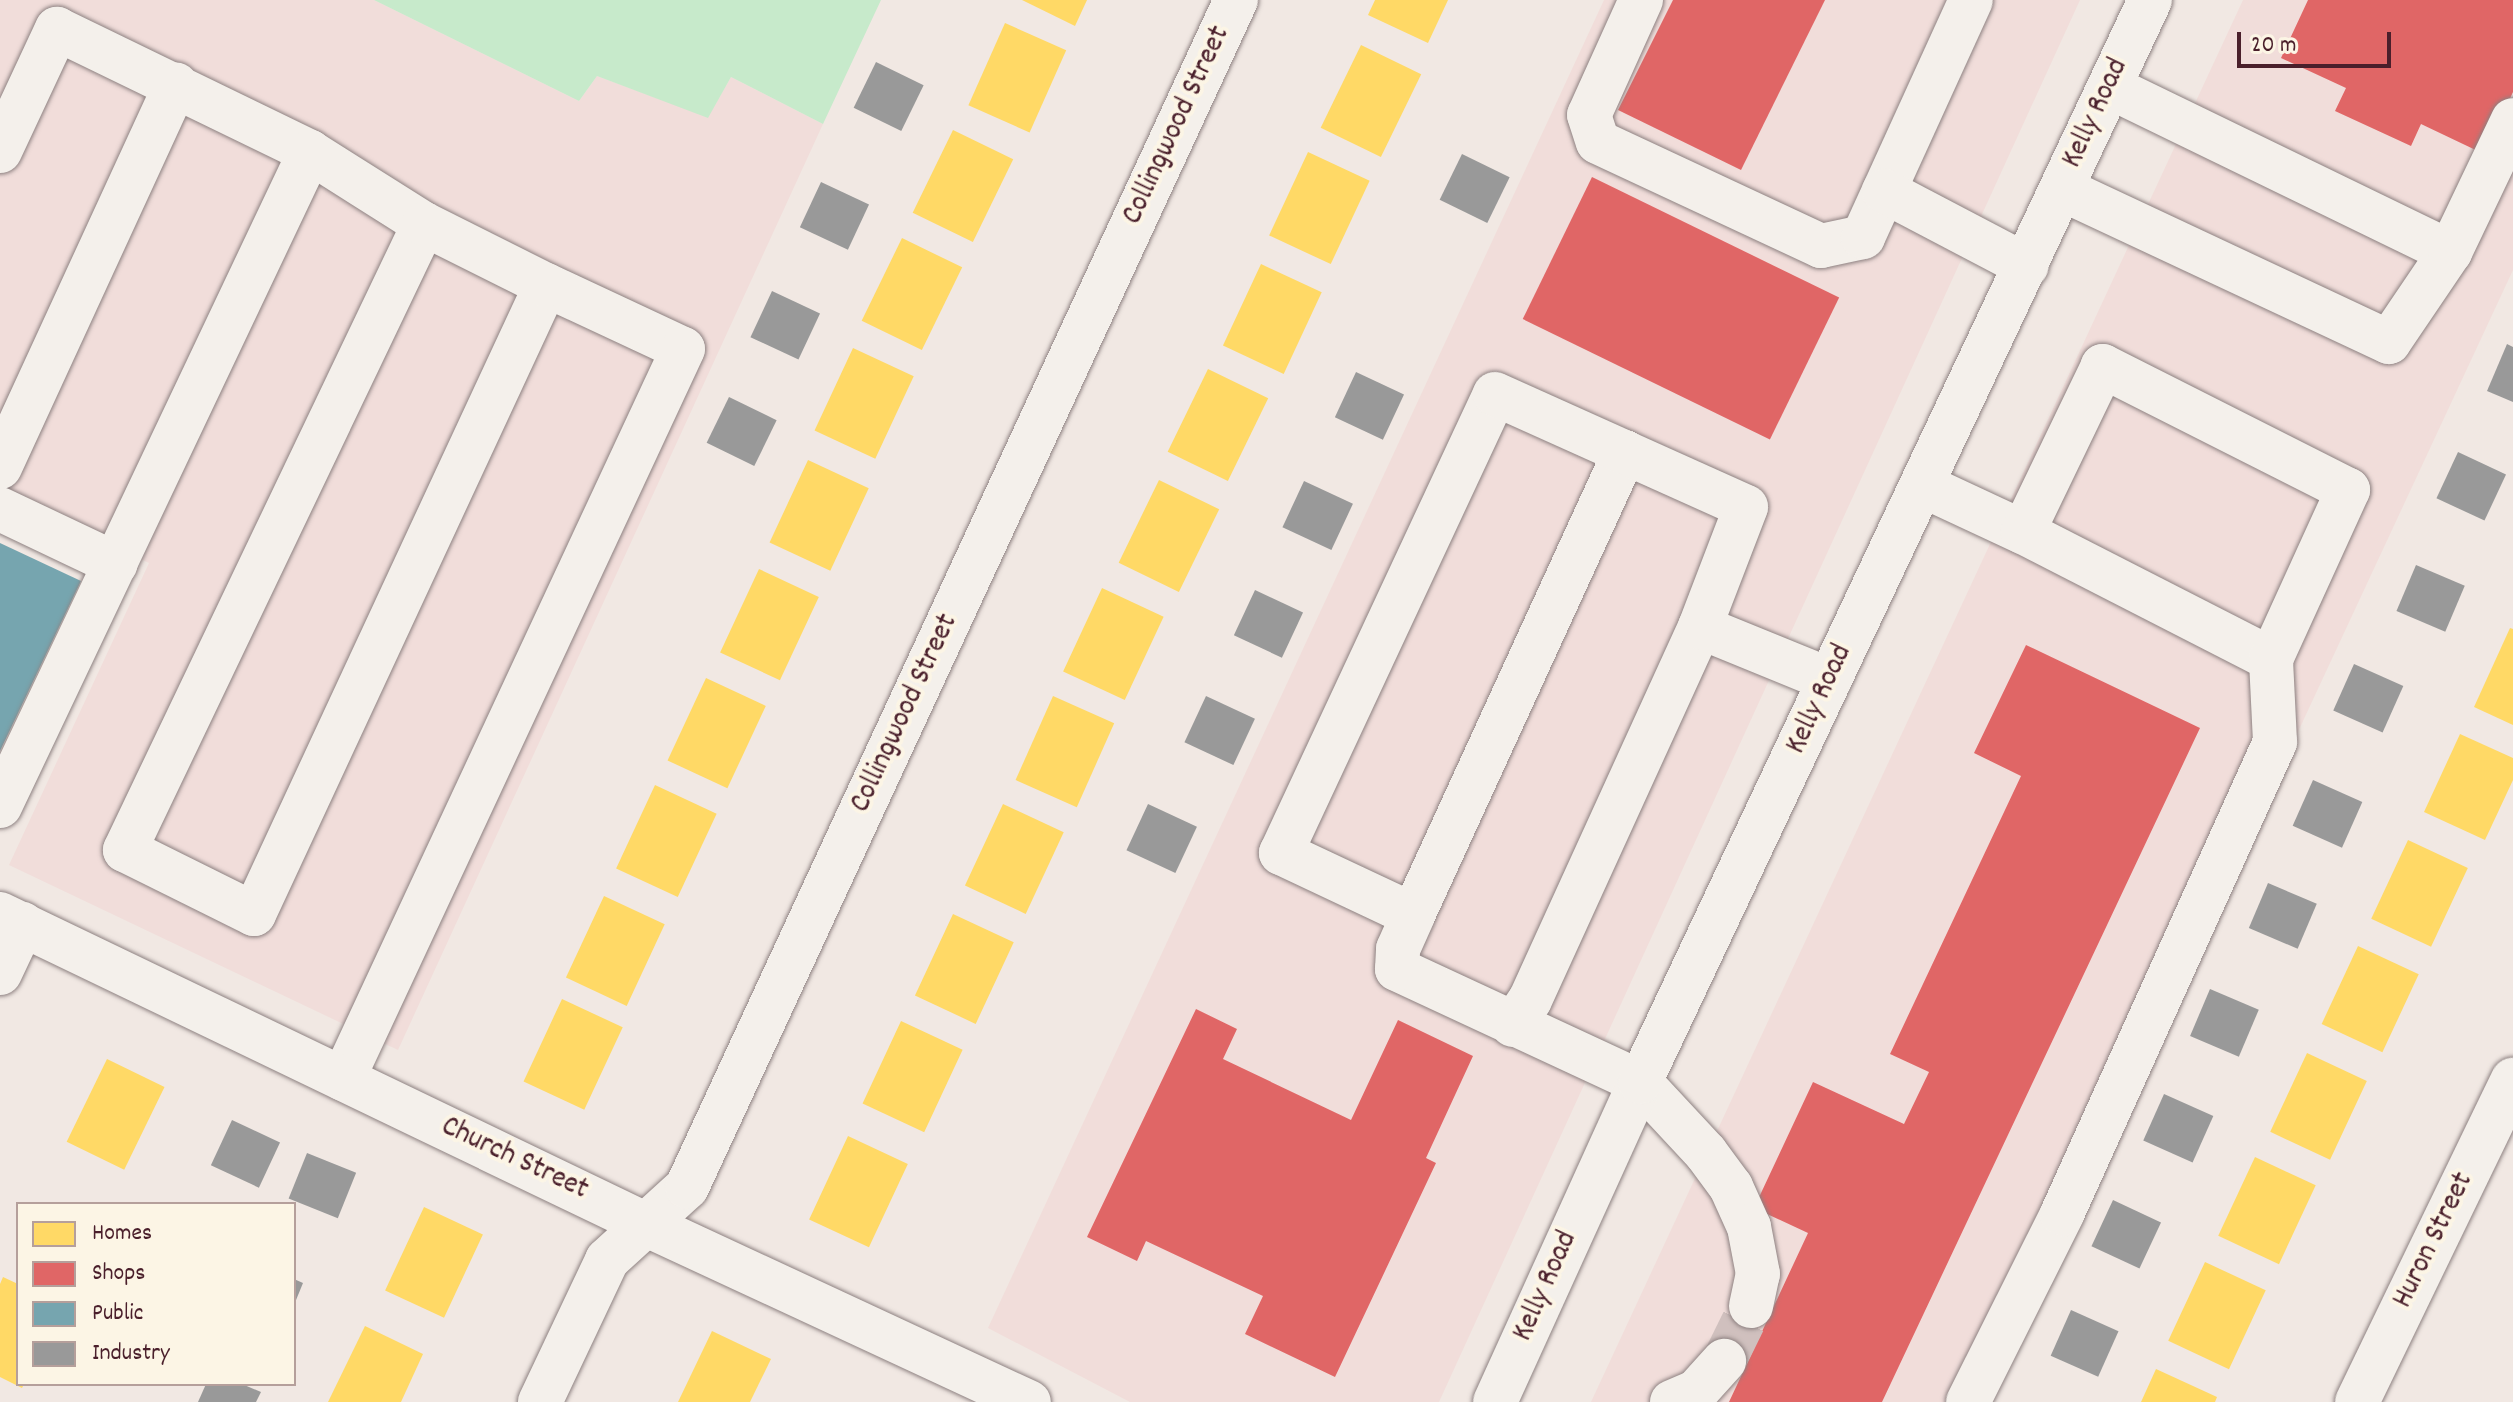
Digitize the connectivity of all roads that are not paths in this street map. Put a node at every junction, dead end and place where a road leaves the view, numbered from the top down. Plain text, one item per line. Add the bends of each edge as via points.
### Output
1 (1236, 0) edge
2 (1641, 0) edge
3 (1971, 0) edge
4 (2150, 0) edge
5 (176, 85) junction
6 (2110, 87) junction
7 (2513, 120) edge
8 (0, 151) edge
9 (310, 152) junction
10 (2062, 189) junction
11 (1884, 191) junction
12 (424, 224) junction
13 (2450, 252) junction
14 (2027, 266) junction
15 (546, 285) junction
16 (1625, 452) junction
17 (0, 467) edge
18 (1922, 485) junction
19 (0, 509) edge
20 (2023, 532) junction
21 (116, 564) junction
22 (1700, 627) junction
23 (2271, 659) junction
24 (1830, 680) junction
25 (0, 806) edge
26 (1413, 915) junction
27 (12, 919) edge
28 (0, 973) edge
29 (1513, 1025) junction
30 (343, 1079) junction
31 (2513, 1080) edge
32 (1640, 1082) junction
33 (647, 1225) junction
34 (1751, 1306) tunnel mouth
35 (1724, 1361) tunnel mouth
36 (540, 1402) edge
37 (1027, 1402) edge
38 (1495, 1402) edge
39 (1672, 1402) edge
40 (1968, 1402) edge
41 (2357, 1402) edge

1 - 33 street, Collingwood Street via 687,1187
2 - 11 street via 1589,115 1598,142 1821,246 1863,237
3 - 11 street
4 - 6 street, Kelly Road
5 - 8 street via 57,29
5 - 9 street
5 - 17 street
6 - 10 street, Kelly Road
6 - 13 street
7 - 13 street
9 - 12 street
9 - 21 street
10 - 13 street via 2389,342
10 - 14 street, Kelly Road
11 - 14 street
12 - 15 street
12 - 15 street via 125,850 254,914
14 - 18 street, Kelly Road
15 - 30 street via 683,349
16 - 22 street via 1746,507
16 - 26 street
16 - 26 street via 1495,394 1281,853
18 - 20 street
18 - 24 street, Kelly Road
19 - 21 street
20 - 23 street
20 - 23 street via 2103,366 2348,490
21 - 25 street
22 - 24 street
22 - 29 street via 1530,1000
23 - 40 street via 2275,742 2062,1214
24 - 32 street, Kelly Road
26 - 29 street via 1398,949 1397,969
27 - 28 street
27 - 30 street, Church Street
29 - 32 street
30 - 33 street, Church Street
31 - 41 street, Huron Street
32 - 34 street via 1731,1187 1749,1227 1758,1274
32 - 38 street, Kelly Road
33 - 36 street, Collingwood Street via 607,1260
33 - 37 street, Church Street
35 - 39 street via 1696,1392

